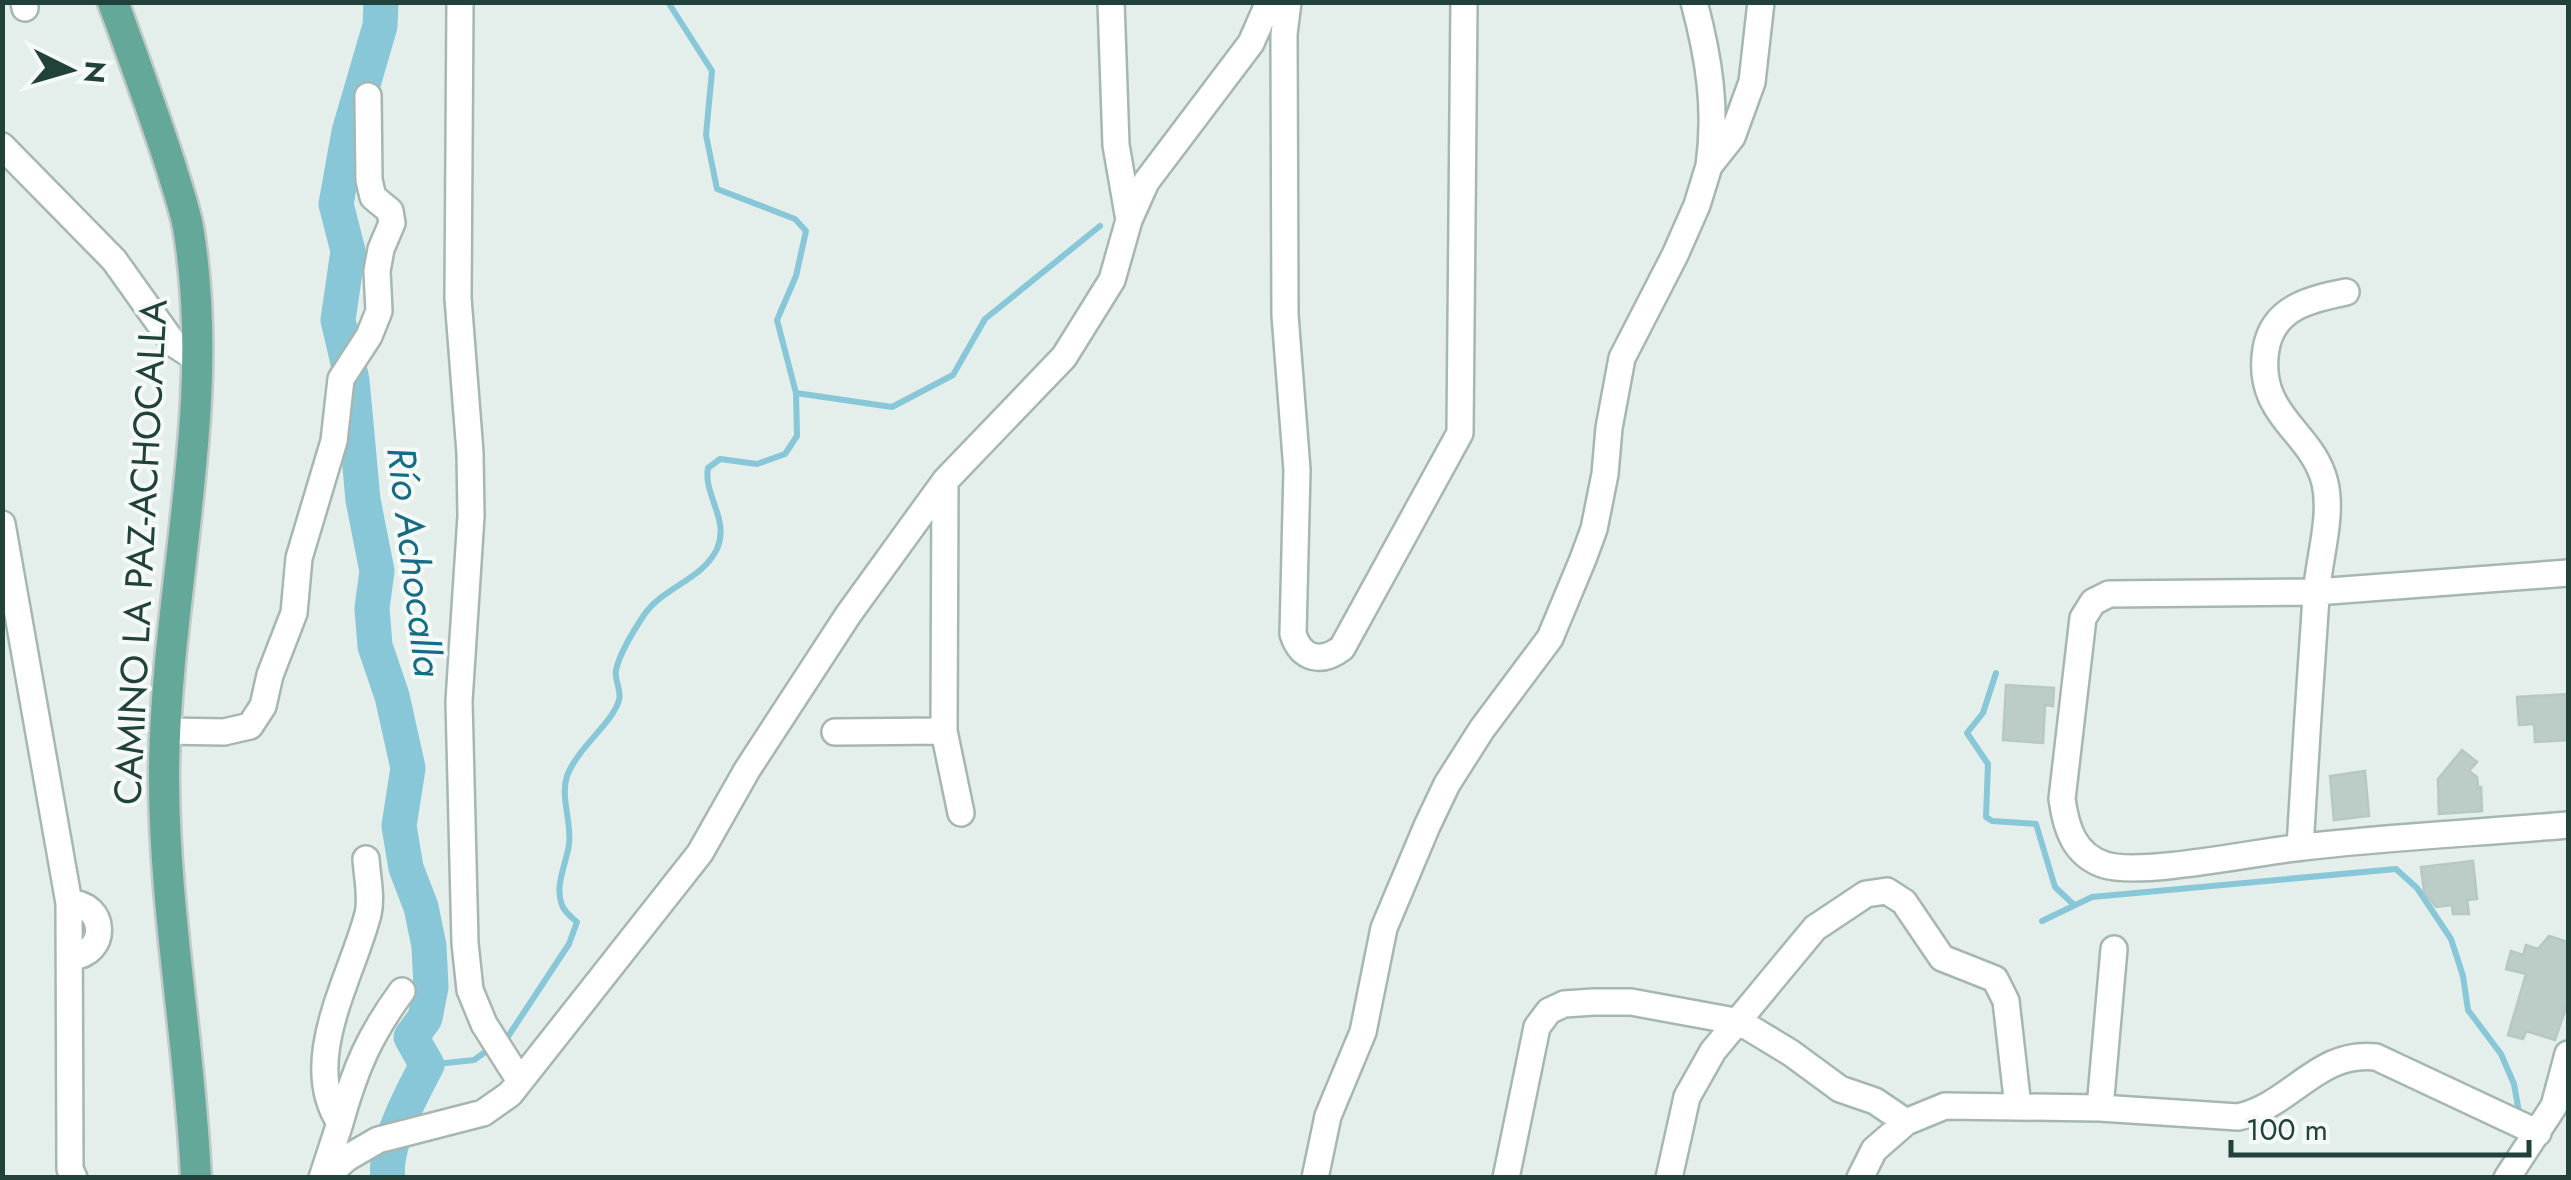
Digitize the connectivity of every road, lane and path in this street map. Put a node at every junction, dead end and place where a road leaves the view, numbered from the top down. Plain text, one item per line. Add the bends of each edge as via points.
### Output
1 (113, 2) edge
2 (460, 2) edge
3 (1111, 2) edge
4 (1269, 2) edge
5 (1288, 2) edge
6 (1464, 2) edge
7 (1694, 2) edge
8 (1762, 2) edge
9 (368, 96) dead end
10 (2, 146) edge
11 (1709, 166) junction
12 (1130, 220) junction
13 (2346, 292) dead end
14 (197, 359) junction
15 (945, 481) junction
16 (2, 524) edge
17 (2568, 573) edge
18 (2316, 592) junction
19 (166, 731) junction
20 (944, 731) junction
21 (835, 732) dead end
22 (961, 813) dead end
23 (2568, 825) edge
24 (2300, 847) junction
25 (366, 859) dead end
26 (2114, 949) dead end
27 (402, 990) dead end
28 (1740, 1022) junction
29 (2568, 1054) edge
30 (513, 1070) junction
31 (2561, 1100) edge
32 (2018, 1107) junction
33 (2100, 1108) junction
34 (1906, 1122) junction
35 (340, 1123) junction
36 (2538, 1133) junction
37 (74, 1178) edge
38 (196, 1178) edge
39 (323, 1178) edge
40 (1315, 1178) edge
41 (1506, 1178) edge
42 (1669, 1178) edge
43 (1860, 1178) edge
44 (2507, 1178) edge

1 - 14 main road, CAMINO LA PAZ-ACHOCALLA via 189,228
2 - 30 street via 458,298 471,516 459,701 466,943 470,990
3 - 12 street via 1116,145
4 - 12 street via 1250,43 1146,182
5 - 6 street via 1286,315 1297,470 1293,634 1306,656 1319,658 1342,648 1460,433
7 - 11 street via 1713,92
8 - 11 street via 1752,82 1732,138
9 - 19 street via 368,180 392,223 379,260 379,311 341,378 334,441 300,558 294,613 250,726
10 - 14 street via 114,260 174,344
11 - 40 street via 1676,256 1622,358 1594,529 1562,614 1447,784 1384,928 1364,1032 1328,1116
12 - 15 street via 1112,280 1064,357
13 - 18 street via 2305,300 2282,315 2266,344 2264,376 2276,408 2325,482
14 - 19 main road, CAMINO LA PAZ-ACHOCALLA
15 - 20 street
15 - 30 street via 848,614 700,853
16 - 37 street via 68,903
17 - 18 street
18 - 24 street
18 - 24 street via 2150,592 2092,602 2083,618 2062,800 2066,826 2080,850 2104,865 2136,868
19 - 38 main road, CAMINO LA PAZ-ACHOCALLA via 170,900
20 - 21 street
20 - 22 street
23 - 24 street
25 - 35 street via 369,909 326,1056 328,1105
26 - 33 street
27 - 35 street via 356,1066
28 - 32 street via 1815,928 1866,894 1887,891 1904,902 1942,958 1995,980 2006,1002
28 - 34 street via 1840,1089
28 - 41 street via 1631,1002 1564,1004 1549,1011 1537,1027
28 - 42 street via 1687,1097
29 - 31 street
30 - 39 street via 510,1094 484,1112 378,1140
31 - 36 street
32 - 33 street
32 - 34 street via 1944,1106
33 - 36 street via 2238,1117 2259,1112 2328,1064 2354,1054 2376,1057
34 - 43 street via 1874,1150
35 - 39 street
36 - 44 street

